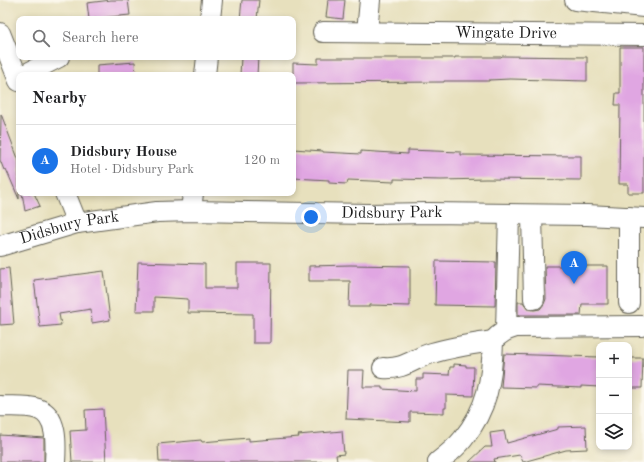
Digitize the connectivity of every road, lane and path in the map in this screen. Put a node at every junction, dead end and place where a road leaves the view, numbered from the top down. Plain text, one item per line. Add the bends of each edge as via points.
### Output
1 (212, 0) edge
2 (370, 0) edge
3 (575, 0) edge
4 (608, 2) edge
5 (644, 7) edge
6 (210, 16) edge
7 (323, 32) dead end
8 (367, 32) junction
9 (0, 33) edge
10 (644, 35) edge
11 (53, 60) edge
12 (207, 60) edge
13 (17, 72) edge
14 (31, 72) edge
15 (205, 72) edge
16 (66, 196) edge
17 (192, 202) edge
18 (509, 215) junction
19 (532, 215) junction
20 (637, 218) edge
21 (77, 223) junction
22 (0, 246) edge
23 (534, 299) dead end
24 (629, 303) dead end
25 (642, 326) dead end
26 (500, 335) junction
27 (383, 368) dead end
28 (0, 406) edge
29 (55, 462) edge
30 (438, 462) edge

1 - 6 street
2 - 8 street
3 - 4 street
4 - 5 street
7 - 8 street, Wingate Drive
8 - 10 street, Wingate Drive
9 - 13 street
11 - 14 street
12 - 15 street
16 - 21 street
17 - 18 street, Didsbury Park
17 - 21 street, Didsbury Park via 157,212
18 - 19 street, Didsbury Park
18 - 26 street
19 - 20 street, Didsbury Park
19 - 23 street
20 - 24 street
21 - 22 street, Didsbury Park
25 - 26 street via 516,327
26 - 27 street via 432,353 398,368
26 - 30 street via 487,395 479,416 463,440
28 - 29 street via 38,409 46,413 54,425

